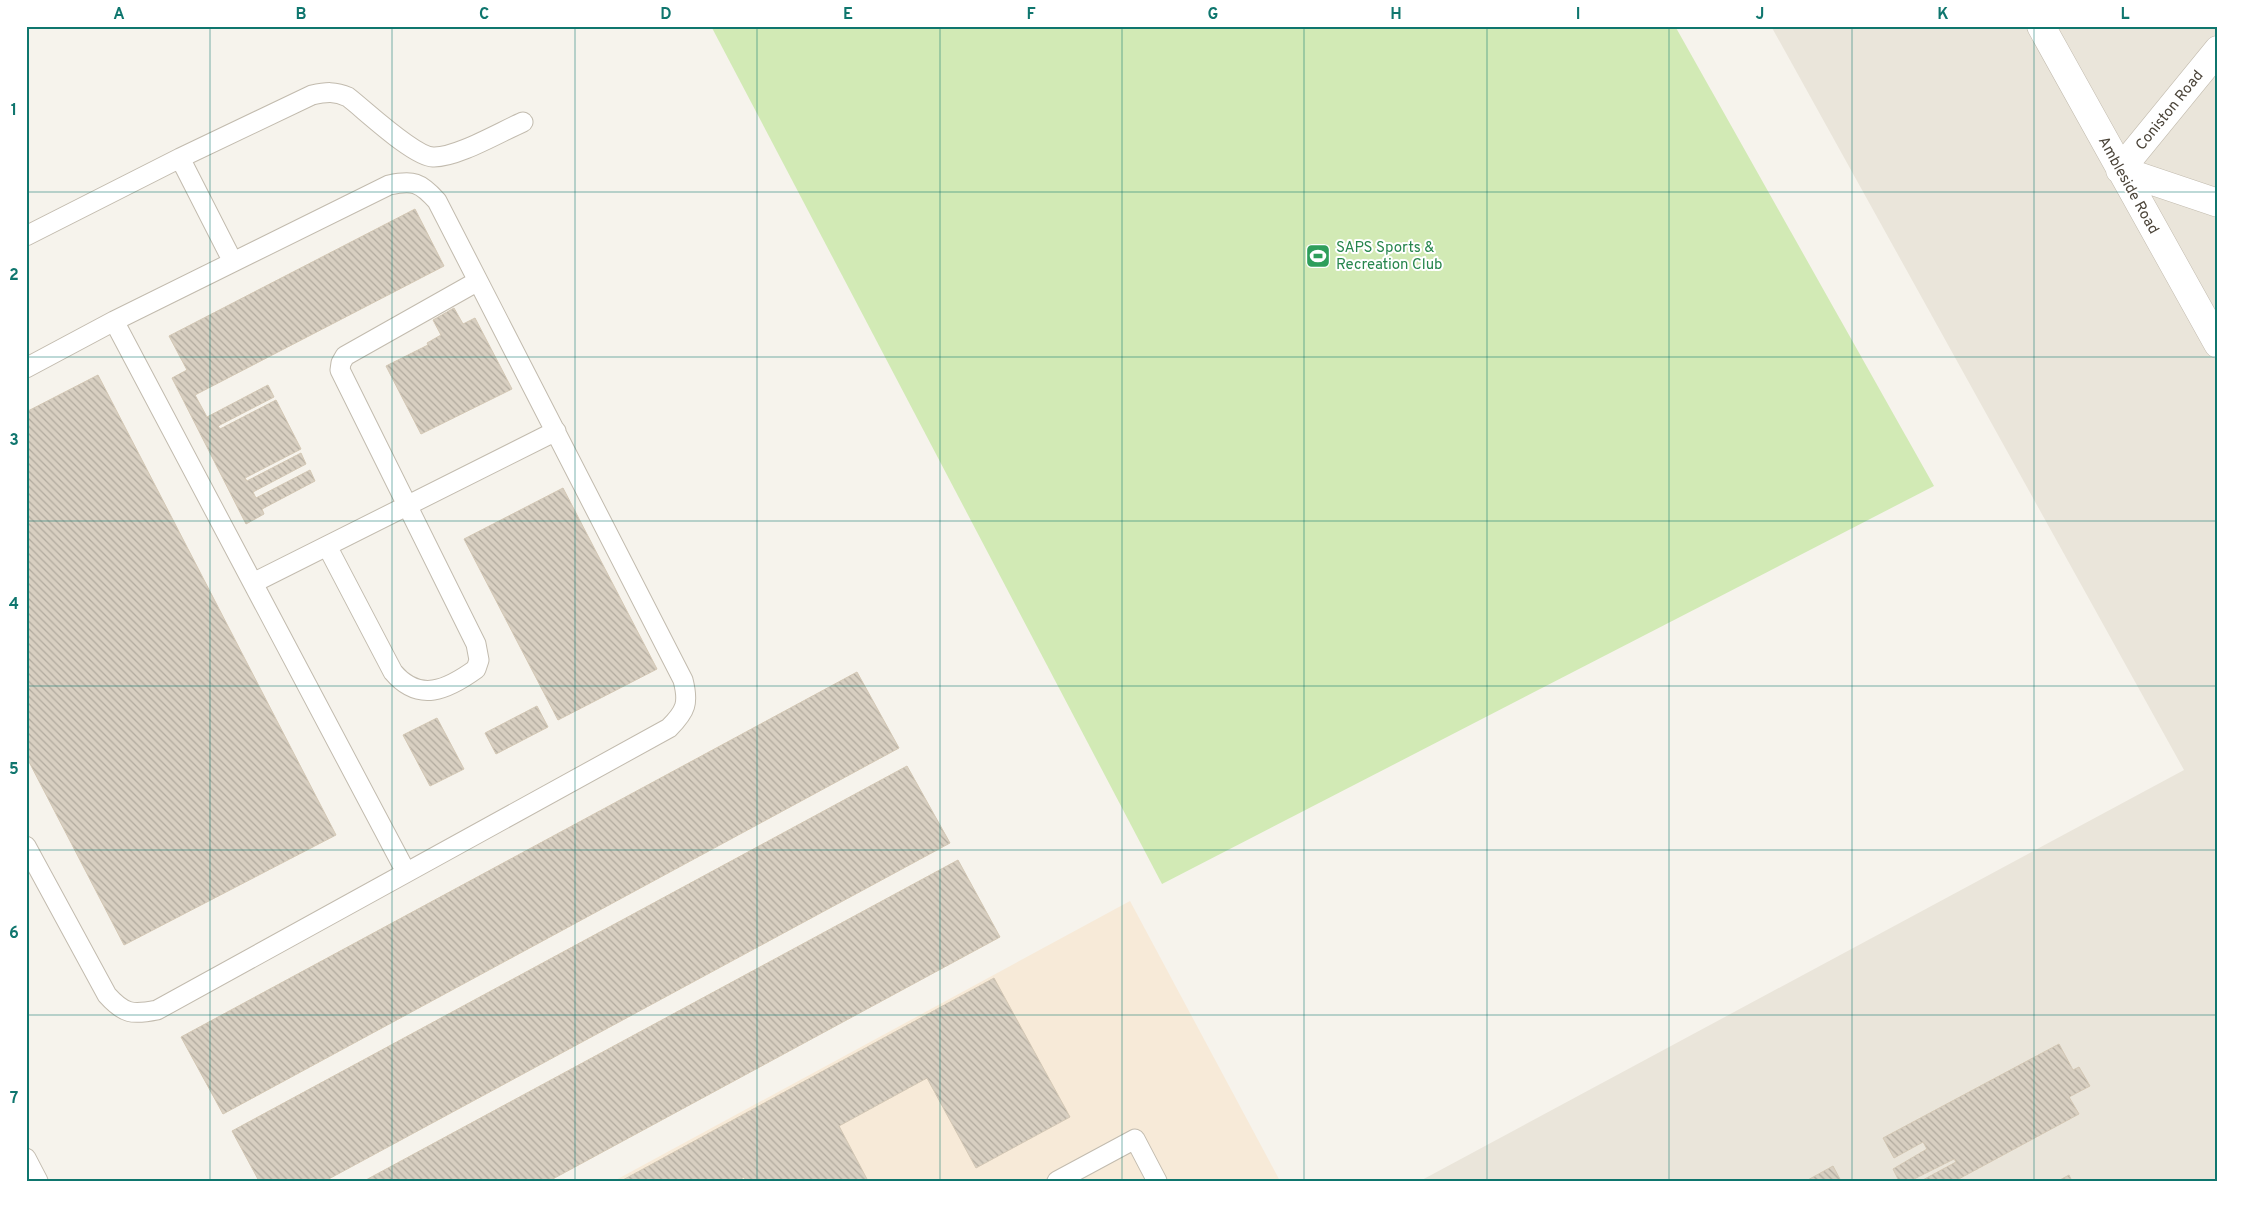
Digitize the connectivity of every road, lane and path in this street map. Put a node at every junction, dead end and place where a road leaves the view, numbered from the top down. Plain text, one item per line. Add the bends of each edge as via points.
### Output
1 (2041, 26) edge
2 (2218, 50) edge
3 (523, 122) dead end
4 (180, 158) junction
5 (2120, 170) junction
6 (2218, 202) edge
7 (26, 236) edge
8 (233, 262) junction
9 (478, 281) junction
10 (114, 321) junction
11 (2218, 344) edge
12 (26, 368) edge
13 (556, 431) junction
14 (407, 506) junction
15 (327, 546) junction
16 (252, 583) junction
17 (26, 846) edge
18 (406, 872) junction
19 (26, 1158) edge
20 (38, 1181) edge
21 (1057, 1181) edge
22 (1157, 1181) edge

1 - 5 street, Ambleside Road
2 - 5 street, Coniston Road
3 - 4 lane via 460,151 432,157 413,148 348,97 327,92 312,95
4 - 7 lane
4 - 8 lane
5 - 6 street
5 - 11 street, Ambleside Road
8 - 9 lane via 388,185 407,181 425,187 437,201
8 - 10 lane
9 - 13 lane
9 - 14 lane via 345,356 341,363 343,378
10 - 12 lane
10 - 16 lane
13 - 14 lane
13 - 18 lane via 683,680 687,698 682,715 669,728
14 - 15 lane
14 - 15 lane via 476,644 479,660 476,669 446,686 427,691 412,689 402,683 393,672
15 - 16 lane
16 - 18 lane
17 - 18 lane via 107,995 120,1009 138,1014 157,1010
19 - 20 lane
21 - 22 lane via 1135,1139

